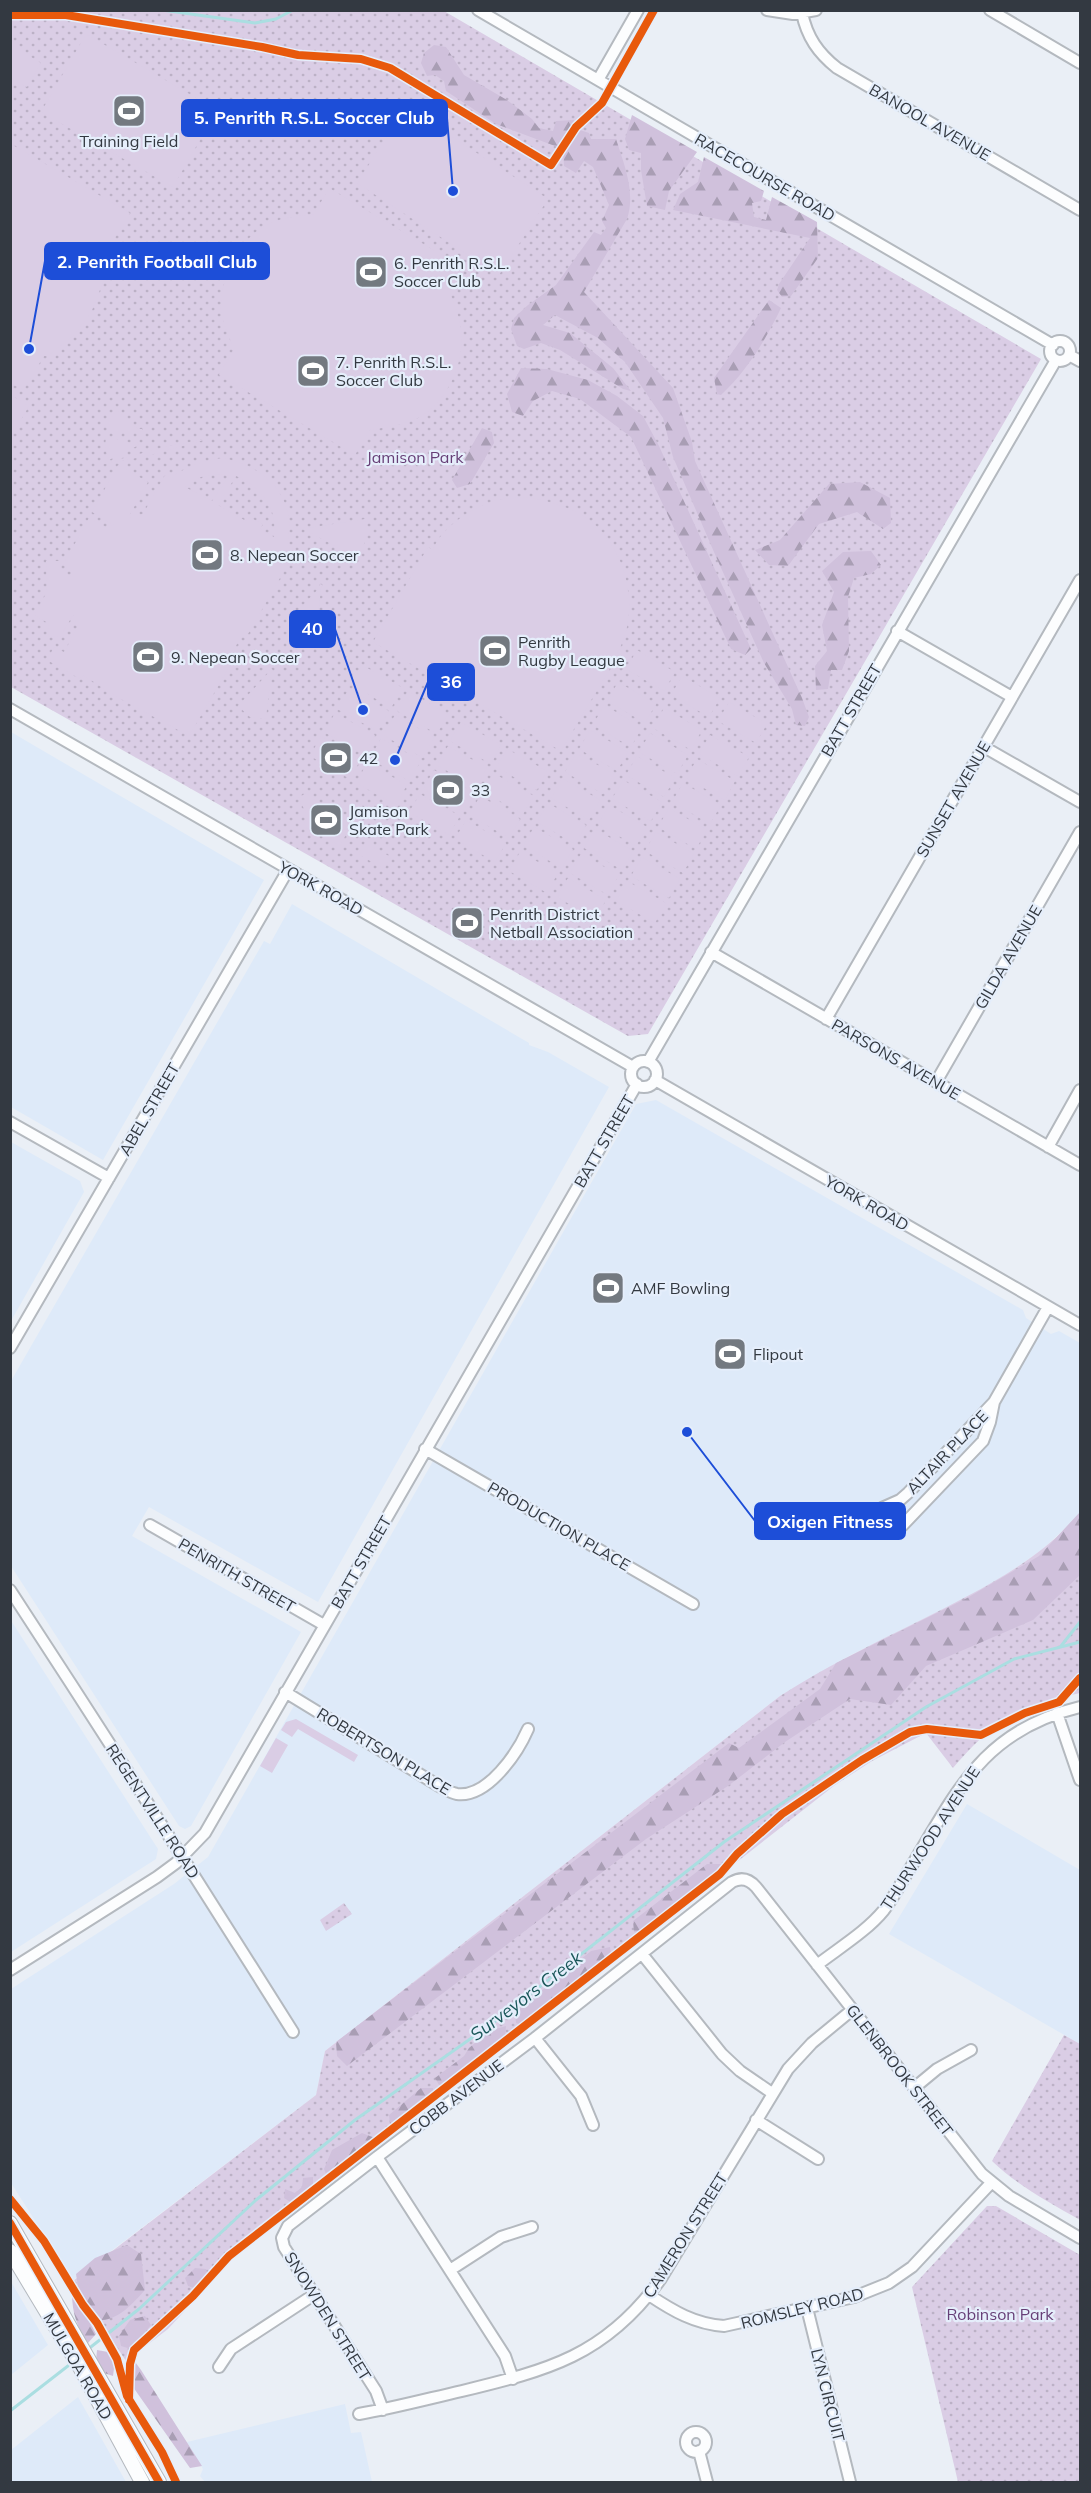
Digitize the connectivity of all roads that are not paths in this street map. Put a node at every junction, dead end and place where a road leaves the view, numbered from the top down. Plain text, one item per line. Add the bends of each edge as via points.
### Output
1 (478, 10) edge
2 (638, 10) edge
3 (767, 10) edge
4 (816, 10) edge
5 (990, 10) edge
6 (802, 13) junction
7 (1080, 63) edge
8 (598, 81) junction
9 (1080, 210) edge
10 (1053, 345) junction
11 (1069, 355) junction
12 (1056, 360) junction
13 (1080, 361) edge
14 (1080, 580) edge
15 (897, 631) junction
16 (1012, 697) junction
17 (10, 709) edge
18 (984, 747) junction
19 (1080, 802) edge
20 (1080, 832) edge
21 (288, 870) junction
22 (711, 952) junction
23 (826, 1019) junction
24 (648, 1062) junction
25 (633, 1067) junction
26 (655, 1080) junction
27 (936, 1082) junction
28 (637, 1084) junction
29 (1080, 1090) edge
30 (10, 1122) edge
31 (1048, 1147) junction
32 (1080, 1166) edge
33 (109, 1178) junction
34 (1048, 1306) junction
35 (1080, 1325) edge
36 (10, 1348) edge
37 (994, 1402) junction
38 (426, 1449) junction
39 (150, 1525) dead end
40 (10, 1590) edge
41 (693, 1604) dead end
42 (324, 1625) junction
43 (285, 1692) junction
44 (1080, 1707) edge
45 (1057, 1713) junction
46 (528, 1729) dead end
47 (1080, 1780) edge
48 (183, 1856) junction
49 (741, 1879) joint
50 (642, 1954) junction
51 (818, 1965) junction
52 (10, 1970) edge
53 (852, 2010) junction
54 (293, 2032) dead end
55 (535, 2038) junction
56 (971, 2050) dead end
57 (914, 2088) junction
58 (772, 2093) junction
59 (756, 2120) junction
60 (593, 2125) dead end
61 (377, 2157) junction
62 (818, 2159) dead end
63 (991, 2183) junction
64 (10, 2223) edge
65 (532, 2227) dead end
66 (1080, 2238) edge
67 (10, 2251) edge
68 (450, 2270) junction
69 (315, 2294) junction
70 (649, 2295) junction
71 (807, 2308) junction
72 (74, 2346) junction
73 (85, 2366) junction
74 (219, 2367) dead end
75 (513, 2379) junction
76 (383, 2410) junction
77 (358, 2415) dead end
78 (699, 2451) dead end
79 (142, 2482) edge
80 (159, 2482) edge
81 (706, 2482) edge
82 (850, 2482) edge

1 - 8 street, RACECOURSE ROAD
2 - 8 street
3 - 6 street
4 - 6 street
5 - 7 street
6 - 9 street, BANOOL AVENUE via 809,36 837,68
8 - 10 street, RACECOURSE ROAD
10 - 11 street via 1065,343
10 - 12 street via 1050,353
11 - 12 street via 1062,361
11 - 13 street
12 - 15 street, BATT STREET
14 - 16 street, SUNSET AVENUE
15 - 16 street
15 - 22 street, BATT STREET
16 - 18 street, SUNSET AVENUE
17 - 21 street, YORK ROAD
18 - 19 street
18 - 23 street, SUNSET AVENUE
20 - 27 street, GILDA AVENUE
21 - 25 street, YORK ROAD
21 - 33 street, ABEL STREET
22 - 23 street, PARSONS AVENUE
22 - 24 street, BATT STREET
23 - 27 street, PARSONS AVENUE
24 - 25 street
24 - 26 street via 656,1069
25 - 28 street via 631,1075
26 - 28 street via 645,1086
26 - 34 street, YORK ROAD
27 - 31 street, PARSONS AVENUE
28 - 38 street, BATT STREET
29 - 31 street
30 - 33 street
31 - 32 street, PARSONS AVENUE
33 - 36 street, ABEL STREET
34 - 35 street, YORK ROAD
34 - 37 street, ALTAIR PLACE
37 - 37 street, ALTAIR PLACE via 980,1444 902,1526 893,1529 883,1524 879,1515 882,1508 908,1493
38 - 41 street, PRODUCTION PLACE
38 - 42 street, BATT STREET
39 - 42 street, PENRITH STREET
40 - 48 street, REGENTVILLE ROAD
42 - 43 street, BATT STREET
43 - 46 street, ROBERTSON PLACE via 458,1794 471,1792 494,1777 510,1761
43 - 48 street, BATT STREET via 211,1823
44 - 45 street, THURWOOD AVENUE
45 - 47 street
45 - 51 street, THURWOOD AVENUE via 1018,1731 984,1758 962,1784 883,1911
48 - 52 street, BATT STREET via 157,1877
48 - 54 street, REGENTVILLE ROAD
49 - 50 street, COBB AVENUE via 732,1882
49 - 51 street, GLENBROOK STREET via 756,1887
50 - 55 street, COBB AVENUE
50 - 58 street via 722,2054
51 - 53 street, GLENBROOK STREET
53 - 57 street, GLENBROOK STREET
53 - 58 street, CAMERON STREET via 799,2054
55 - 60 street via 580,2096
55 - 61 street, COBB AVENUE
56 - 57 street
57 - 63 street, GLENBROOK STREET
58 - 59 street, CAMERON STREET
59 - 62 street
59 - 70 street, CAMERON STREET
61 - 68 street
61 - 69 street, SNOWDEN STREET via 288,2226 283,2234 284,2247
63 - 66 street, GLENBROOK STREET
63 - 71 street, ROMSLEY ROAD via 904,2274 863,2295
64 - 72 main road, MULGOA ROAD
65 - 68 street via 501,2236
67 - 72 main road, MULGOA ROAD
68 - 75 street via 505,2356
69 - 74 street via 231,2349
69 - 76 street, SNOWDEN STREET via 376,2391
70 - 71 street, ROMSLEY ROAD via 686,2318 717,2325 739,2324
70 - 75 street, CAMERON STREET via 623,2323 592,2347 555,2366
71 - 82 street, LYN CIRCUIT
72 - 73 main road, MULGOA ROAD
73 - 79 main road, MULGOA ROAD
73 - 80 main road, MULGOA ROAD
75 - 76 street, CAMERON STREET
76 - 77 street, CAMERON STREET
78 - 81 street

